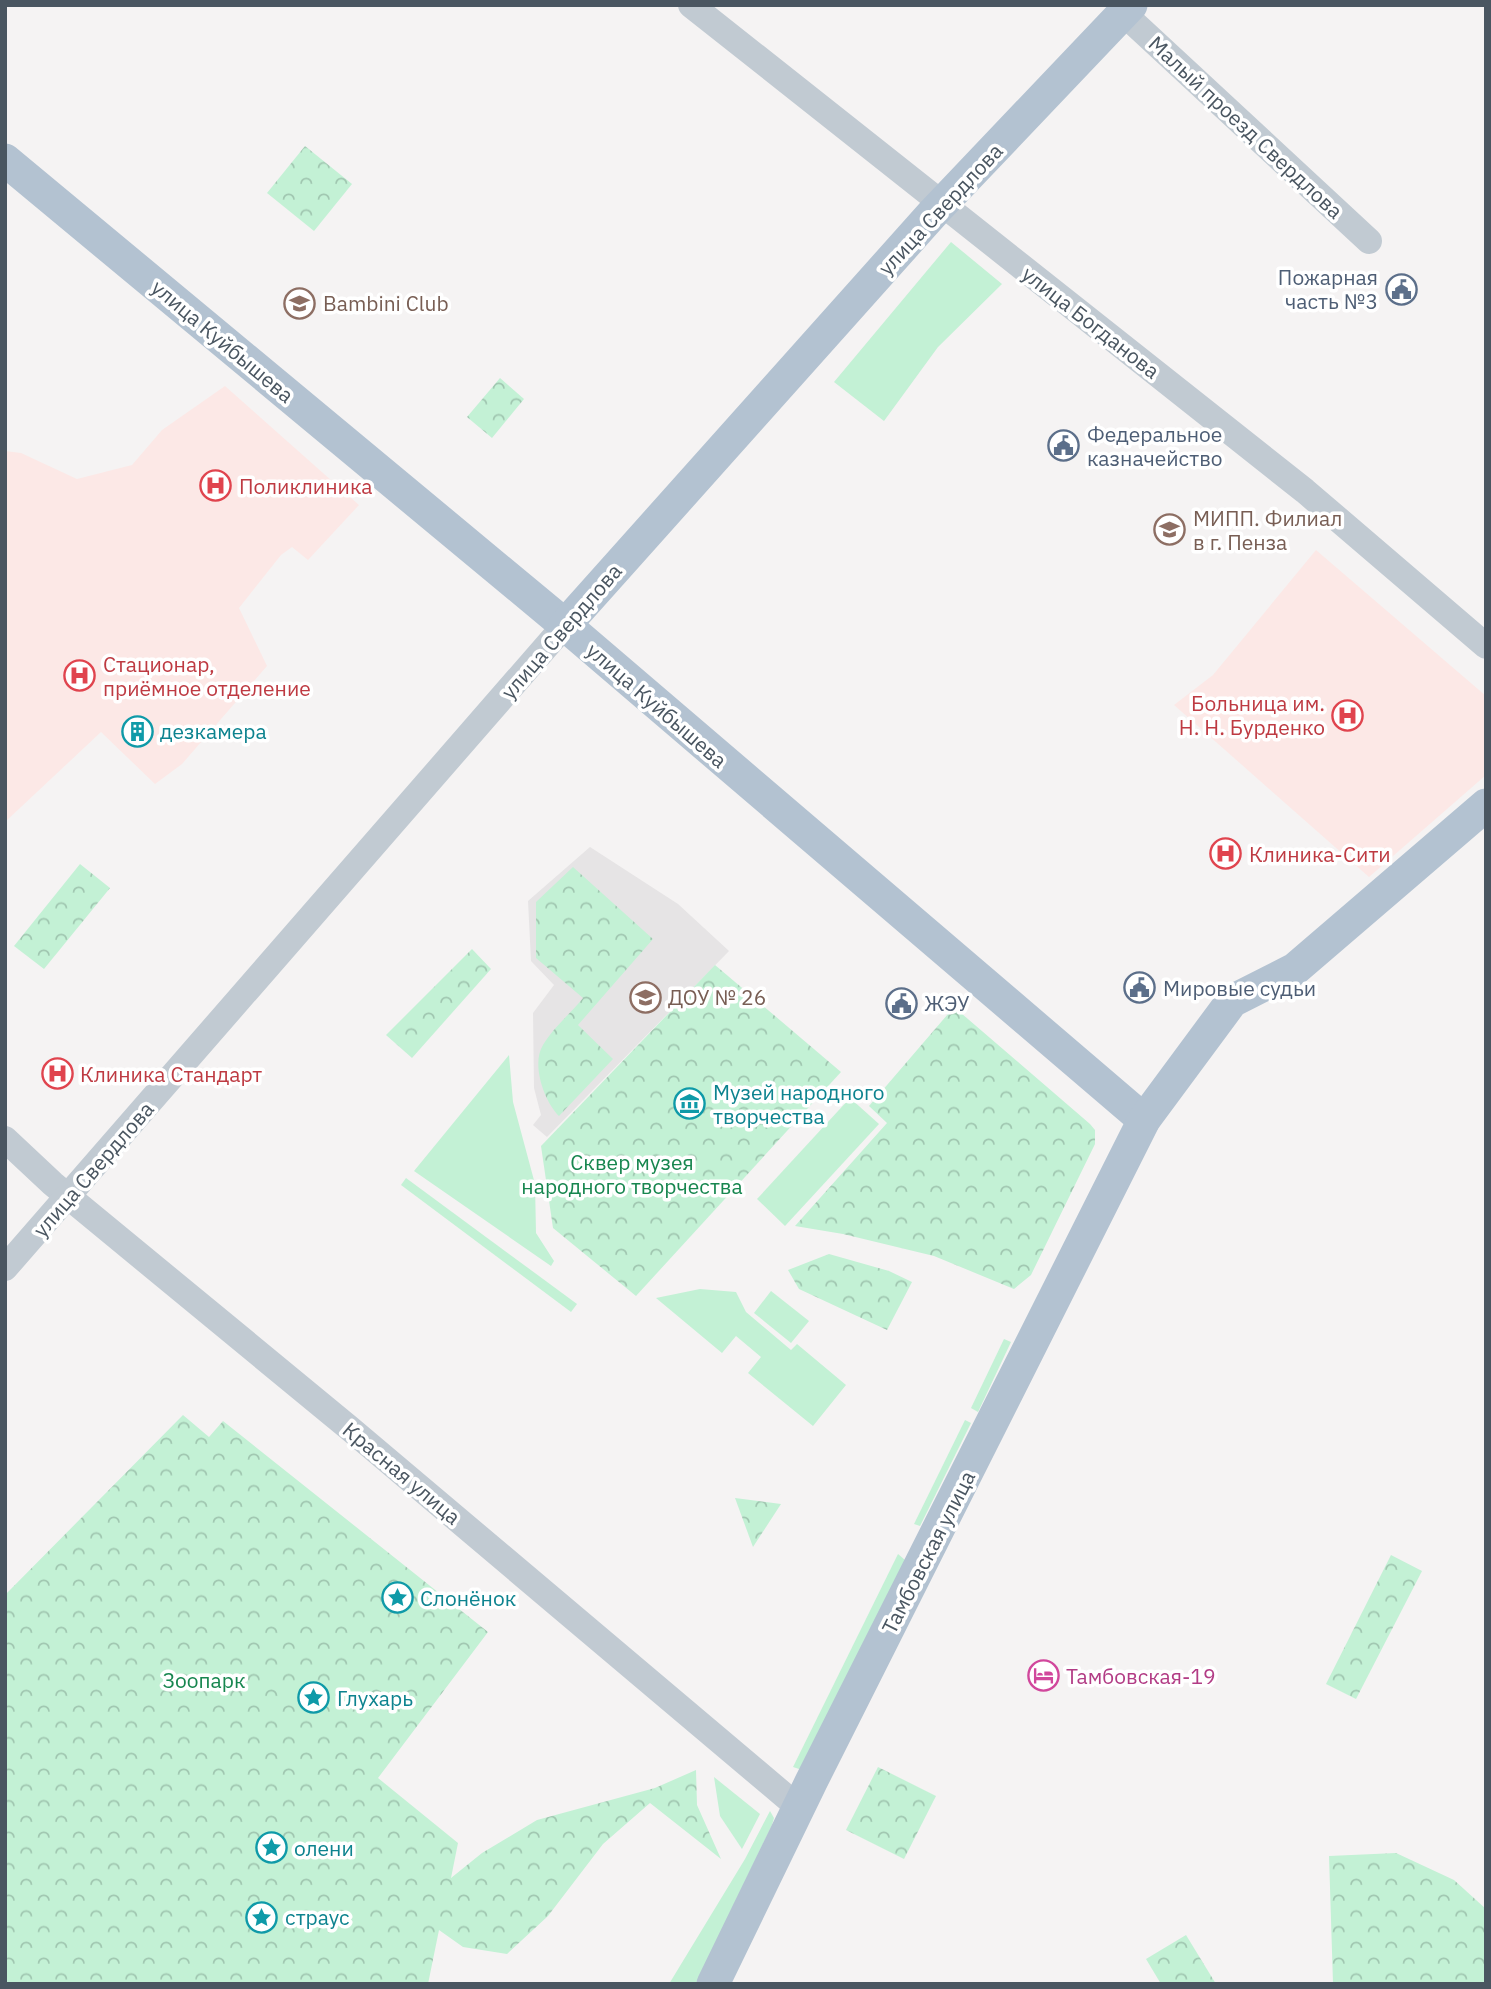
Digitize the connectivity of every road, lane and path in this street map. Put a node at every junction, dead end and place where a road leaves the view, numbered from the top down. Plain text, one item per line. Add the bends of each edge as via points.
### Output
1 (691, 5) edge
2 (1127, 9) edge
3 (5, 160) edge
4 (942, 205) junction
5 (1369, 241) dead end
6 (565, 625) junction
7 (1486, 646) edge
8 (1486, 805) edge
9 (1144, 1120) junction
10 (5, 1139) edge
11 (68, 1198) junction
12 (5, 1268) edge
13 (798, 1808) junction
14 (713, 1984) edge

1 - 4 street, улица Богданова via 929,190
2 - 4 main road, улица Свердлова
2 - 5 street, Малый проезд Свердлова
3 - 6 main road, улица Куйбышева
4 - 6 main road, улица Свердлова
4 - 7 street, улица Богданова via 1305,491
6 - 9 main road, улица Куйбышева
6 - 11 street, улица Свердлова
8 - 9 main road, Тамбовская улица via 1295,968 1232,1001
9 - 13 main road, Тамбовская улица
10 - 11 street, Красная улица
11 - 12 street, улица Свердлова
11 - 13 street, Красная улица via 348,1427
13 - 14 main road, Тамбовская улица

